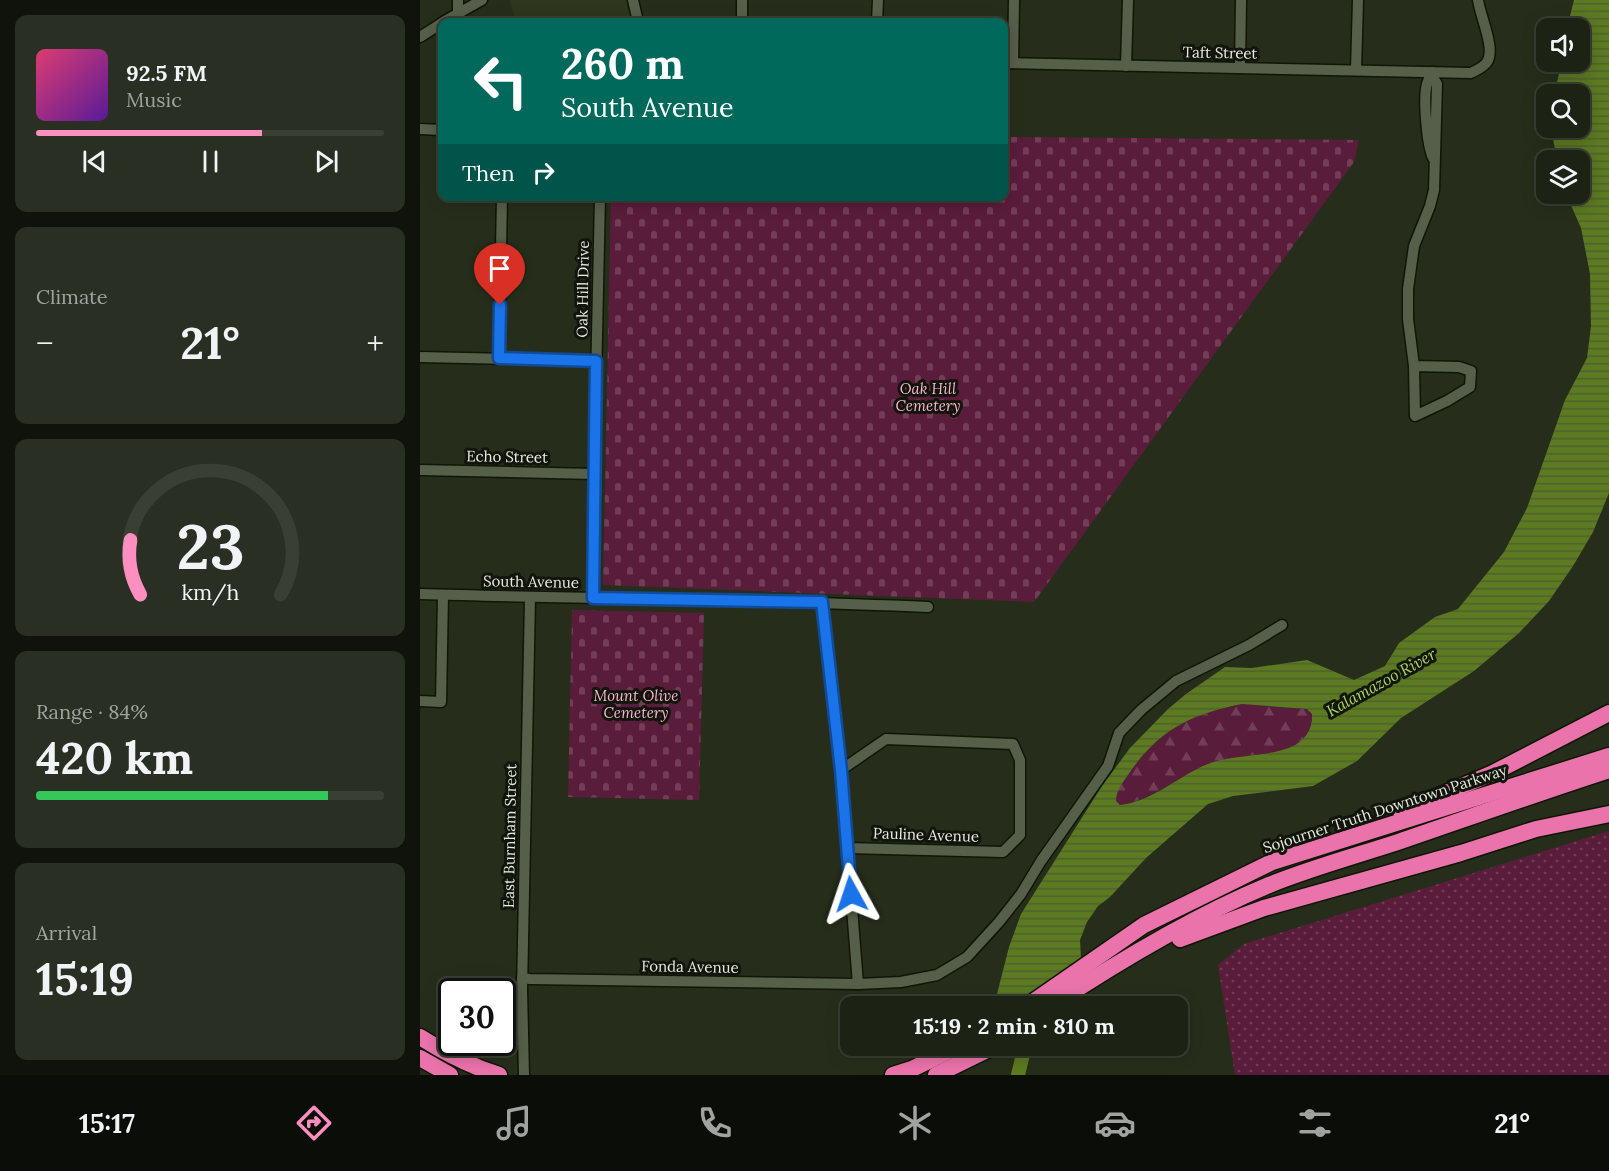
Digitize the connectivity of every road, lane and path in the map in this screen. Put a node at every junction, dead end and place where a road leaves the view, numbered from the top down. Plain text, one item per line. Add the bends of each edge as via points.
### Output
1 (458, 0) edge
2 (482, 0) edge
3 (633, 0) edge
4 (742, 0) edge
5 (878, 0) edge
6 (1014, 0) edge
7 (1128, 0) edge
8 (1241, 0) edge
9 (1358, 0) edge
10 (1478, 0) edge
11 (458, 15) junction
12 (452, 18) edge
13 (637, 18) edge
14 (742, 18) edge
15 (877, 18) edge
16 (438, 26) edge
17 (420, 37) edge
18 (1008, 63) edge
19 (1126, 66) junction
20 (1240, 68) junction
21 (1356, 70) junction
22 (1433, 74) junction
23 (420, 129) edge
24 (438, 130) edge
25 (502, 201) edge
26 (600, 201) edge
27 (420, 357) edge
28 (499, 358) junction
29 (596, 361) junction
30 (1414, 366) junction
31 (420, 470) edge
32 (594, 474) junction
33 (420, 594) edge
34 (443, 595) junction
35 (530, 598) junction
36 (593, 598) junction
37 (822, 602) junction
38 (928, 607) dead end
39 (1282, 625) dead end
40 (420, 701) edge
41 (1609, 713) edge
42 (1609, 756) edge
43 (841, 770) junction
44 (1609, 771) edge
45 (1609, 814) edge
46 (847, 848) junction
47 (1311, 850) junction
48 (1120, 961) junction
49 (522, 978) junction
50 (858, 984) junction
51 (1041, 996) edge
52 (1066, 996) edge
53 (420, 1029) edge
54 (420, 1036) edge
55 (438, 1047) edge
56 (438, 1048) edge
57 (453, 1056) edge
58 (952, 1056) edge
59 (959, 1056) edge
60 (420, 1058) edge
61 (420, 1065) edge
62 (445, 1073) edge
63 (497, 1074) edge
64 (524, 1075) edge
65 (893, 1075) edge
66 (936, 1075) edge

1 - 11 street
2 - 11 street
3 - 13 street
4 - 14 street
5 - 15 street
6 - 18 street
7 - 19 street
8 - 20 street
9 - 21 street
10 - 22 street, Taft Street via 1489,59 1471,73
11 - 12 street
16 - 17 street
18 - 19 street, Taft Street
19 - 20 street, Taft Street
20 - 21 street, Taft Street
21 - 22 street, Taft Street
22 - 30 street via 1437,84 1434,190 1414,246 1408,289
23 - 24 street
25 - 28 street
26 - 29 street, Oak Hill Drive
27 - 28 street
28 - 29 street
29 - 32 street, Oak Hill Drive
30 - 30 street via 1471,371 1470,387 1416,416
31 - 32 street, Echo Street
32 - 36 street, Oak Hill Drive
33 - 34 street, South Avenue
34 - 35 street, South Avenue
34 - 40 street via 441,702
35 - 36 street, South Avenue
35 - 49 street, East Burnham Street
36 - 37 street, South Avenue
37 - 38 street, South Avenue
37 - 43 street
39 - 50 street, Fonda Avenue via 1176,681 1126,725 1119,733 1108,766 1021,894 967,957 937,975
41 - 47 highway via 1493,773
42 - 47 highway, Sojourner Truth Downtown Parkway
43 - 46 street
43 - 46 street, Pauline Avenue via 886,740 1013,744 1020,760 1020,835 1004,852
44 - 48 highway via 1268,885
45 - 48 highway via 1536,830 1264,908
46 - 50 street
47 - 51 highway, Sojourner Truth Downtown Parkway via 1272,862 1144,925
48 - 52 highway
49 - 50 street, Fonda Avenue
49 - 64 street, East Burnham Street
53 - 55 highway
54 - 56 highway
57 - 63 highway
58 - 65 highway
59 - 66 highway
60 - 62 highway
61 - 62 highway

